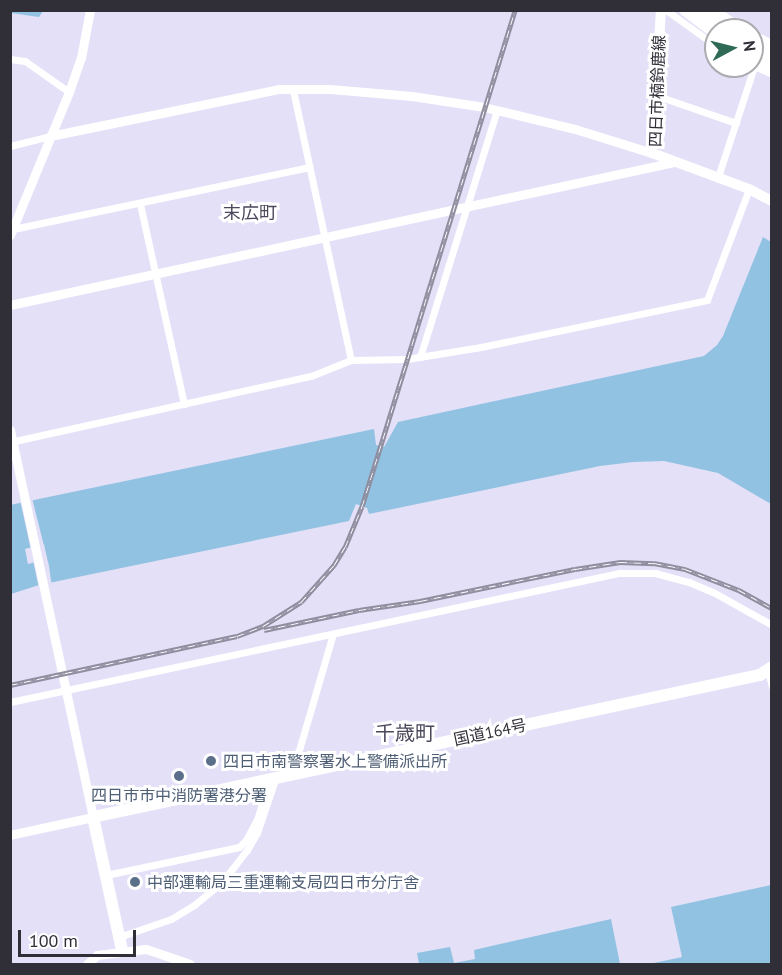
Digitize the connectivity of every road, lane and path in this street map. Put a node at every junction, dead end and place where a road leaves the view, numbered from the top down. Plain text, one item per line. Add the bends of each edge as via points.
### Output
1 (90, 10) edge
2 (661, 10) edge
3 (666, 10) edge
4 (685, 10) edge
5 (704, 24) edge
6 (704, 37) edge
7 (10, 59) edge
8 (749, 78) edge
9 (293, 90) junction
10 (69, 92) junction
11 (655, 95) junction
12 (497, 110) junction
13 (736, 123) junction
14 (50, 136) junction
15 (10, 146) edge
16 (652, 153) junction
17 (674, 162) junction
18 (310, 167) junction
19 (718, 177) junction
20 (749, 189) junction
21 (771, 201) edge
22 (140, 204) junction
23 (468, 206) junction
24 (11, 232) edge
25 (326, 237) junction
26 (154, 273) junction
27 (10, 305) edge
28 (420, 357) junction
29 (351, 360) junction
30 (183, 404) junction
31 (10, 430) edge
32 (12, 442) edge
33 (771, 625) edge
34 (333, 634) junction
35 (770, 669) edge
36 (771, 687) edge
37 (67, 691) junction
38 (10, 702) edge
39 (292, 774) junction
40 (272, 778) junction
41 (93, 817) junction
42 (10, 835) edge
43 (106, 875) junction
44 (120, 944) junction
45 (87, 964) edge
46 (190, 964) edge

1 - 10 street via 81,58
2 - 11 main road, 四日市楠鈴鹿線
3 - 6 street
4 - 5 highway
7 - 10 street via 25,61
8 - 13 street
9 - 12 street via 375,93
9 - 14 street via 279,89
9 - 18 street
10 - 14 street
11 - 13 street
11 - 16 main road, 四日市楠鈴鹿線
12 - 16 street
12 - 23 street
13 - 19 street
14 - 15 street
14 - 24 street
16 - 17 main road, 四日市楠鈴鹿線
17 - 19 main road, 四日市楠鈴鹿線
17 - 23 street
18 - 22 street
18 - 25 street
19 - 20 main road, 四日市楠鈴鹿線
20 - 21 main road, 四日市楠鈴鹿線
20 - 28 street via 707,300
22 - 24 street
22 - 26 street
23 - 25 street
23 - 28 street
25 - 26 street
25 - 29 street
26 - 27 street
26 - 30 street
28 - 29 street
29 - 30 street via 312,376
30 - 32 street
31 - 32 street
32 - 37 street
33 - 34 street via 689,582 655,573 619,573
34 - 37 street
34 - 39 street
35 - 36 street
35 - 39 highway, 国道164号 via 760,675
37 - 38 street
37 - 41 street
39 - 40 highway, 国道164号
40 - 41 highway, 国道164号
40 - 43 street via 258,817 239,846
40 - 44 street via 257,833 222,882 178,915
41 - 42 street
41 - 43 highway
43 - 44 highway
44 - 45 street
44 - 46 street

